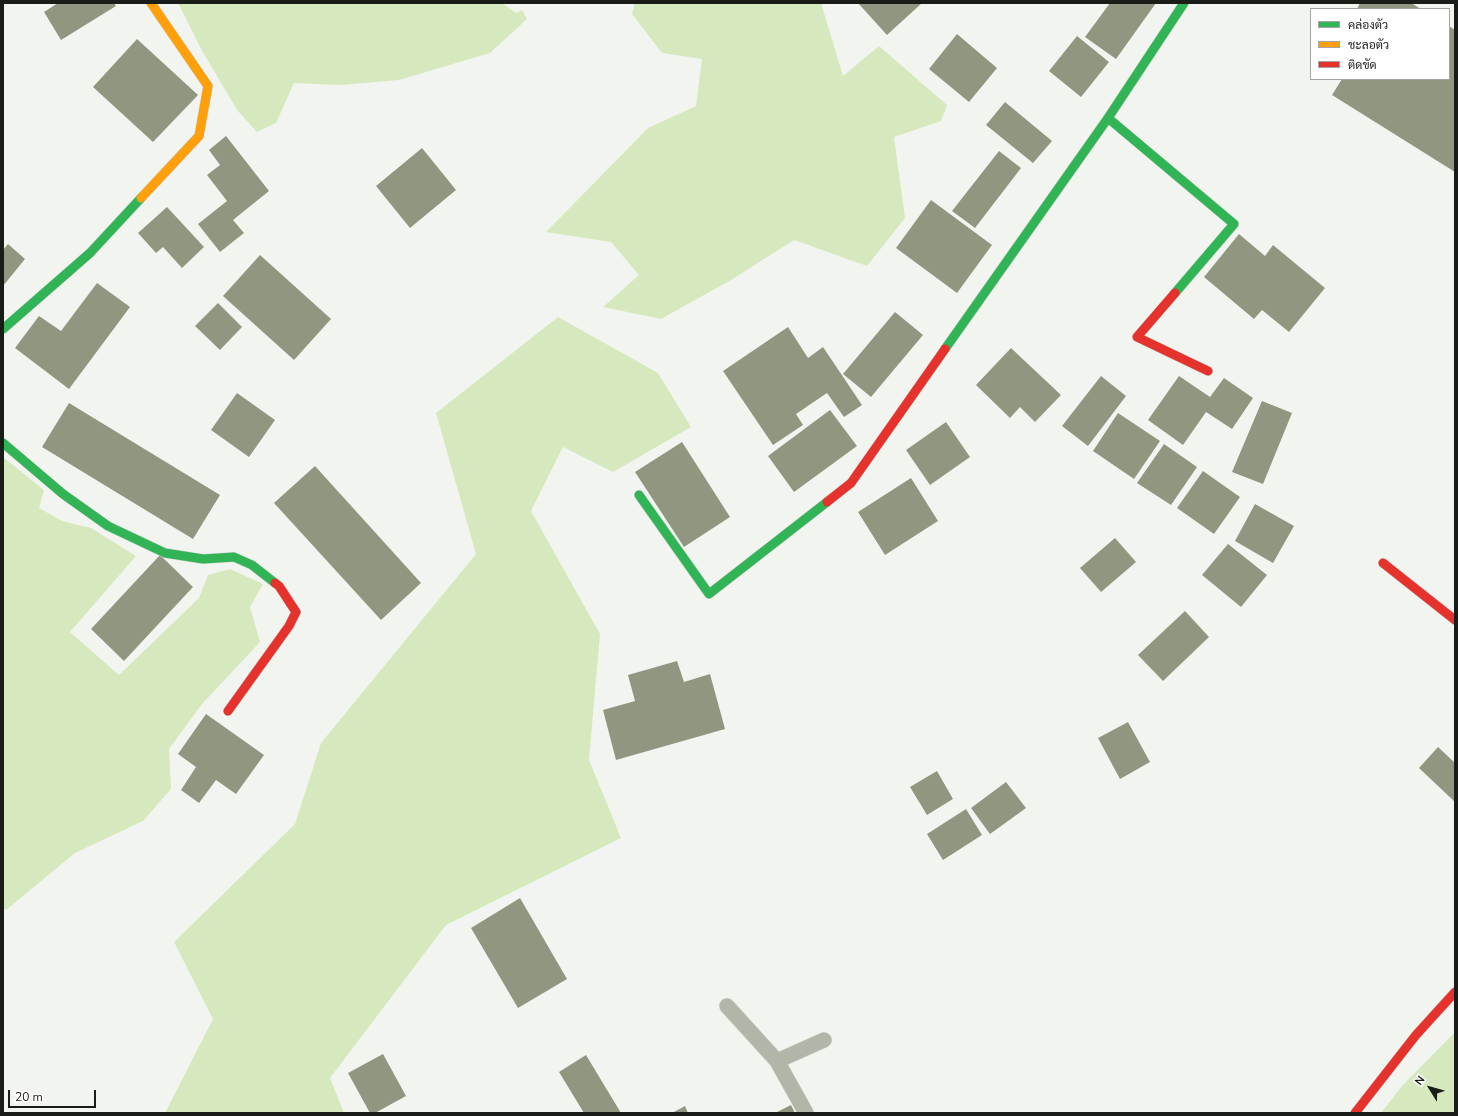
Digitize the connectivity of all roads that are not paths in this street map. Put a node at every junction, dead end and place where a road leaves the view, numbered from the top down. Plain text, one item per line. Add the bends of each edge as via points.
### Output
1 (151, 3) edge
2 (1184, 3) edge
3 (1108, 118) junction
4 (3, 329) edge
5 (1208, 372) dead end
6 (3, 443) edge
7 (639, 495) dead end
8 (1383, 563) dead end
9 (1455, 620) edge
10 (228, 711) dead end
11 (1455, 992) edge
12 (727, 1006) dead end
13 (824, 1040) dead end
14 (777, 1061) junction
15 (806, 1113) edge
16 (1355, 1113) edge

1 - 4 street via 208,86 199,136 90,253
2 - 3 street
3 - 5 street via 1234,224 1137,337
3 - 7 street via 851,483 709,594
6 - 10 street via 63,494 108,526 165,553 203,559 234,557 252,565 279,586 296,612
8 - 9 street
11 - 16 street via 1416,1035
12 - 14 lane
13 - 14 lane
14 - 15 lane

